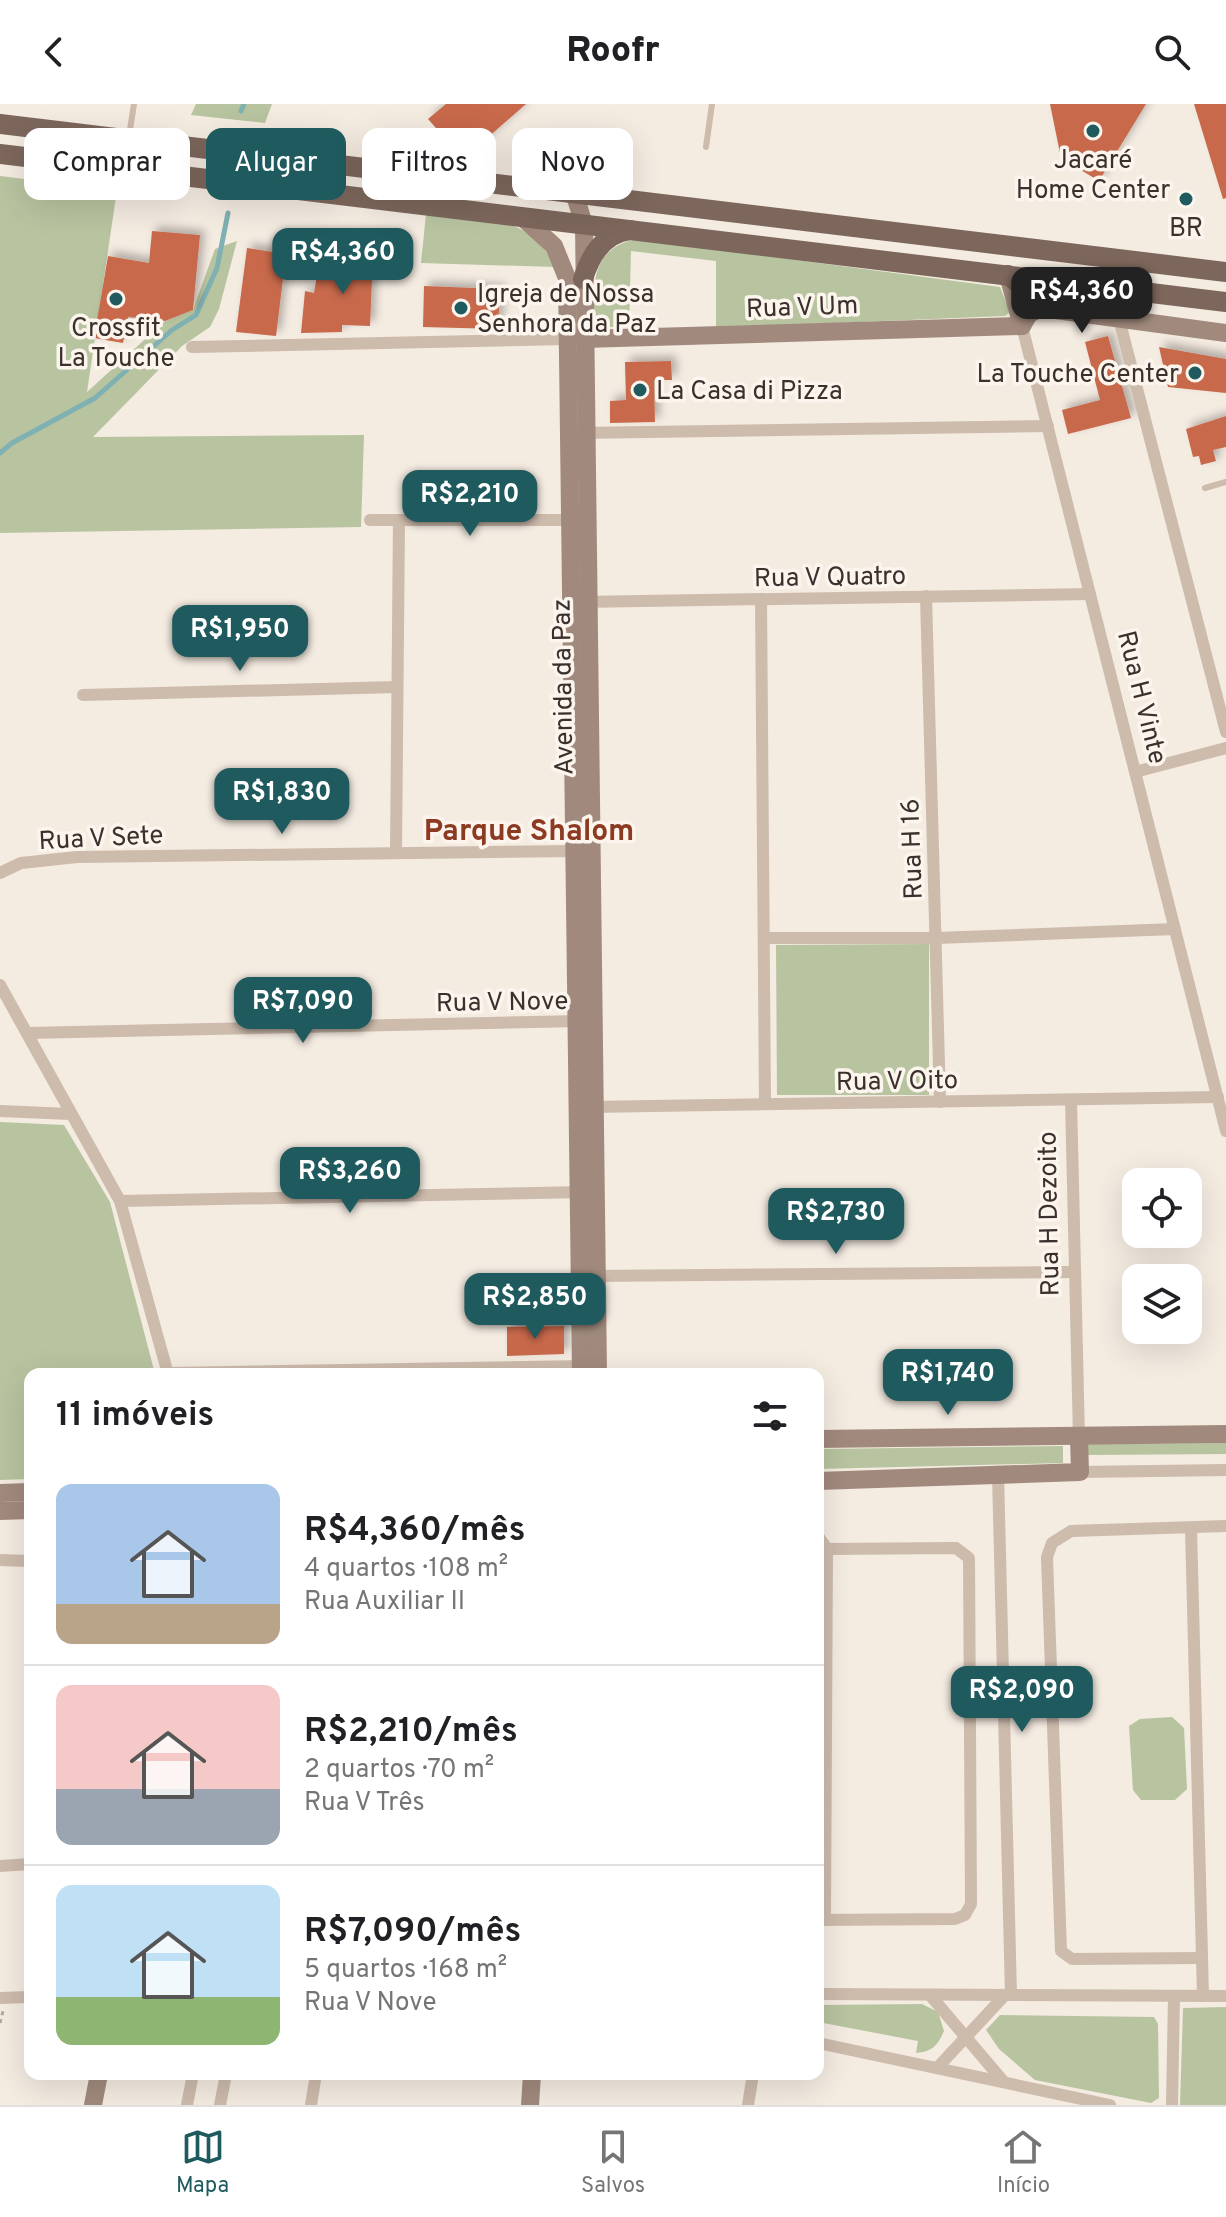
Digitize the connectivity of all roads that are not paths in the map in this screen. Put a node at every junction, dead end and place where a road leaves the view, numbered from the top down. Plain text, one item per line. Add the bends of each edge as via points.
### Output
1 (134, 104) edge
2 (712, 104) edge
3 (0, 124) edge
4 (34, 128) edge
5 (130, 128) edge
6 (190, 147) edge
7 (706, 147) dead end
8 (0, 154) edge
9 (512, 185) edge
10 (576, 200) edge
11 (632, 200) edge
12 (522, 217) junction
13 (584, 224) junction
14 (635, 230) junction
15 (1226, 272) edge
16 (1008, 275) junction
17 (583, 279) junction
18 (1122, 289) junction
19 (1226, 302) edge
20 (1051, 309) junction
21 (1119, 319) junction
22 (1022, 326) junction
23 (1226, 333) edge
24 (575, 339) junction
25 (192, 347) dead end
26 (1048, 426) junction
27 (576, 433) junction
28 (1226, 482) edge
29 (1205, 488) dead end
30 (370, 520) dead end
31 (399, 520) junction
32 (578, 520) junction
33 (1090, 594) junction
34 (926, 596) junction
35 (761, 599) junction
36 (579, 602) junction
37 (397, 687) junction
38 (83, 695) dead end
39 (1226, 732) edge
40 (1226, 748) edge
41 (1135, 772) junction
42 (582, 851) junction
43 (396, 852) junction
44 (0, 873) edge
45 (1175, 929) junction
46 (764, 938) junction
47 (936, 938) junction
48 (0, 985) edge
49 (585, 1021) junction
50 (28, 1033) junction
51 (1218, 1097) junction
52 (1071, 1100) junction
53 (940, 1102) junction
54 (765, 1104) junction
55 (586, 1107) junction
56 (0, 1111) edge
57 (71, 1114) junction
58 (1226, 1131) edge
59 (587, 1192) junction
60 (120, 1201) junction
61 (1075, 1272) junction
62 (588, 1276) junction
63 (167, 1368) edge
64 (590, 1368) edge
65 (1226, 1434) edge
66 (1079, 1437) junction
67 (824, 1439) edge
68 (1226, 1470) edge
69 (1080, 1472) junction
70 (998, 1474) junction
71 (824, 1481) edge
72 (24, 1492) edge
73 (0, 1493) edge
74 (24, 1510) edge
75 (0, 1511) edge
76 (1226, 1526) edge
77 (1191, 1528) junction
78 (824, 1545) edge
79 (827, 1549) junction
80 (0, 1560) edge
81 (24, 1561) edge
82 (824, 1616) edge
83 (24, 1864) edge
84 (0, 1866) edge
85 (824, 1920) edge
86 (1201, 1958) junction
87 (824, 1994) edge
88 (930, 1995) junction
89 (1008, 1995) junction
90 (1174, 1996) junction
91 (1203, 1996) junction
92 (1226, 1996) edge
93 (24, 1997) edge
94 (0, 1998) edge
95 (966, 2037) junction
96 (824, 2044) edge
97 (938, 2067) junction
98 (98, 2080) edge
99 (192, 2080) edge
100 (225, 2080) edge
101 (315, 2080) edge
102 (532, 2080) edge
103 (752, 2080) edge
104 (1003, 2081) junction
105 (93, 2105) edge
106 (187, 2105) edge
107 (220, 2105) edge
108 (311, 2105) edge
109 (530, 2105) edge
110 (748, 2105) edge
111 (1110, 2105) edge
112 (1172, 2105) edge

1 - 5 lane
2 - 7 lane
3 - 4 main road
6 - 9 main road
8 - 12 main road
10 - 13 street, Avenida da Paz
11 - 15 main road
12 - 13 main road
12 - 24 street, Avenida da Paz via 552,242 564,264
13 - 14 main road
13 - 17 street, Avenida da Paz
14 - 16 main road
14 - 17 main road via 604,243
16 - 18 main road
16 - 20 main road
16 - 22 street, Rua H Vinte
17 - 24 street, Avenida da Paz
18 - 19 main road
18 - 21 street
20 - 21 street
20 - 22 street via 1033,311
21 - 23 street
21 - 39 street
22 - 24 street, Rua V Um
22 - 26 street, Rua H Vinte
24 - 25 street, Rua V Um
24 - 27 street, Avenida da Paz
26 - 27 street
26 - 33 street, Rua H Vinte
27 - 32 street, Avenida da Paz
28 - 29 lane
30 - 31 street
31 - 32 street
31 - 37 street
32 - 36 street, Avenida da Paz
33 - 34 street, Rua V Quatro
33 - 41 street, Rua H Vinte
34 - 35 street, Rua V Quatro
34 - 47 street, Rua H 16
35 - 36 street, Rua V Quatro
35 - 46 street
36 - 42 street, Avenida da Paz
37 - 38 street
37 - 43 street
40 - 41 street
41 - 45 street, Rua H Vinte
42 - 43 street, Rua V Sete
42 - 49 street, Avenida da Paz
43 - 44 street, Rua V Sete via 77,857 21,863
45 - 47 street
45 - 51 street, Rua H Vinte
46 - 47 street
46 - 54 street
47 - 53 street, Rua H 16
48 - 50 street
49 - 50 street, Rua V Nove
49 - 55 street, Avenida da Paz
50 - 57 street
51 - 52 street, Rua V Oito
51 - 58 street, Rua H Vinte
52 - 53 street, Rua V Oito
52 - 61 street, Rua H Dezoito
53 - 54 street, Rua V Oito
54 - 55 street, Rua V Oito
55 - 59 street, Avenida da Paz
56 - 57 street
57 - 60 street
59 - 60 street
59 - 62 street, Avenida da Paz
60 - 63 street
61 - 62 street
61 - 66 street, Rua H Dezoito
62 - 64 street, Avenida da Paz
65 - 66 street
66 - 67 street
66 - 69 street, Rua H Dezoito
68 - 69 street
69 - 70 street
70 - 71 street
70 - 89 street
72 - 73 street
74 - 75 street
76 - 77 street
77 - 86 street
77 - 86 street via 1071,1531 1052,1543 1047,1565 1061,1951 1072,1959
78 - 79 street
79 - 82 street
79 - 85 street via 956,1548 969,1558 971,1904 955,1919
80 - 81 street
83 - 84 street
86 - 91 street
87 - 88 street
88 - 89 street
88 - 95 street
89 - 90 street
89 - 95 street
90 - 91 street
90 - 112 street
91 - 92 street
93 - 94 street
95 - 97 street
95 - 104 street
96 - 97 street
97 - 104 street
98 - 105 street
99 - 106 street
100 - 107 street
101 - 108 street
102 - 109 street
103 - 110 street
104 - 111 street

